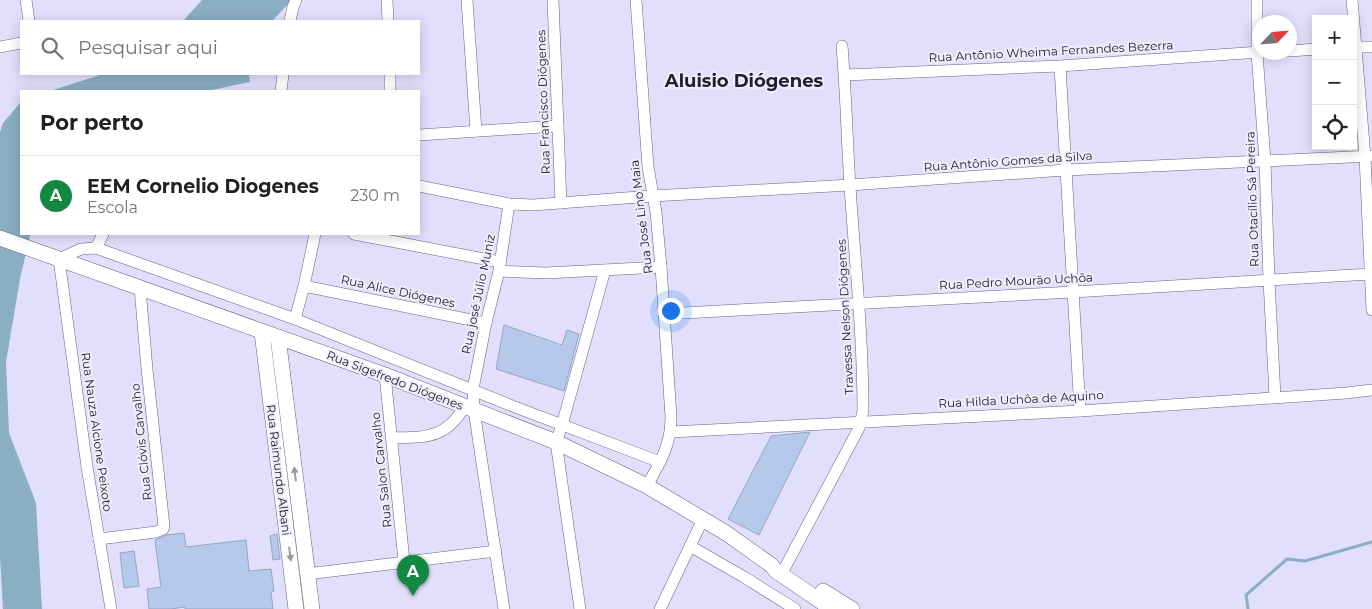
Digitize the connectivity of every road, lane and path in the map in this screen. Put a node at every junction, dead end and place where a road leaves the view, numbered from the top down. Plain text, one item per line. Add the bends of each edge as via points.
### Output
1 (26, 0) edge
2 (296, 0) edge
3 (387, 0) edge
4 (468, 0) edge
5 (553, 0) edge
6 (636, 0) edge
7 (1257, 0) edge
8 (1352, 0) edge
9 (1257, 15) edge
10 (1353, 15) edge
11 (29, 20) edge
12 (290, 20) edge
13 (388, 20) edge
14 (20, 43) edge
15 (842, 46) dead end
16 (1372, 46) edge
17 (0, 47) edge
18 (1357, 47) edge
19 (1312, 49) edge
20 (1297, 50) edge
21 (1252, 52) edge
22 (1259, 60) edge
23 (1357, 60) edge
24 (1060, 66) junction
25 (283, 75) edge
26 (390, 75) edge
27 (845, 75) junction
28 (281, 90) edge
29 (390, 90) edge
30 (558, 126) junction
31 (476, 131) junction
32 (420, 135) edge
33 (1369, 156) edge
34 (1265, 161) junction
35 (1066, 170) junction
36 (850, 185) junction
37 (420, 186) edge
38 (652, 196) junction
39 (509, 204) junction
40 (561, 204) junction
41 (102, 235) edge
42 (315, 235) edge
43 (359, 235) edge
44 (0, 238) edge
45 (96, 248) junction
46 (59, 259) junction
47 (499, 266) junction
48 (661, 267) junction
49 (605, 270) junction
50 (1370, 274) junction
51 (1268, 280) junction
52 (304, 286) junction
53 (140, 288) junction
54 (1073, 292) junction
55 (859, 303) junction
56 (1372, 310) edge
57 (664, 314) junction
58 (295, 319) junction
59 (486, 323) junction
60 (262, 332) junction
61 (278, 337) junction
62 (385, 375) junction
63 (473, 389) junction
64 (1372, 390) edge
65 (277, 392) junction
66 (1275, 397) junction
67 (470, 408) junction
68 (1080, 411) junction
69 (862, 421) junction
70 (562, 425) junction
71 (671, 432) junction
72 (392, 438) junction
73 (556, 442) junction
74 (660, 462) junction
75 (647, 486) junction
76 (292, 510) junction
77 (703, 519) junction
78 (100, 539) junction
79 (690, 546) junction
80 (496, 551) junction
81 (404, 561) junction
82 (779, 570) junction
83 (307, 574) junction
84 (825, 607) edge
85 (111, 609) edge
86 (296, 609) edge
87 (312, 609) edge
88 (504, 609) edge
89 (580, 609) edge
90 (660, 609) edge
91 (795, 609) edge
92 (852, 609) edge

1 - 11 street
2 - 12 street
3 - 13 street
4 - 31 street
5 - 30 street, Rua Francisco Diógenes
6 - 38 street, Rua José Lino Maia
7 - 9 street, Rua Otacílio Sá Pereira
8 - 10 street
14 - 17 street
15 - 27 street, Travessa Nelson Diógenes
16 - 18 street
19 - 20 street
21 - 24 street, Rua Antônio Wheima Fernandes Bezerra
22 - 34 street, Rua Otacílio Sá Pereira
23 - 33 street
24 - 27 street, Rua Antônio Wheima Fernandes Bezerra
24 - 35 street
25 - 28 street
26 - 29 street
27 - 36 street, Travessa Nelson Diógenes
30 - 31 street
30 - 40 street, Rua Francisco Diógenes
31 - 32 street
33 - 34 street, Rua Antônio Gomes da Silva
33 - 50 street
34 - 35 street, Rua Antônio Gomes da Silva
34 - 51 street, Rua Otacílio Sá Pereira
35 - 36 street, Rua Antônio Gomes da Silva
35 - 54 street
36 - 38 street, Rua Antônio Gomes da Silva
36 - 55 street, Travessa Nelson Diógenes
37 - 39 street, Rua Antônio Gomes da Silva
38 - 40 street, Rua Antônio Gomes da Silva
38 - 48 street, Rua José Lino Maia
39 - 40 street, Rua Antônio Gomes da Silva
39 - 47 street, Rua josé Júlio Muniz
41 - 45 street
42 - 52 street
43 - 47 street
44 - 46 main road, Rua Sigefredo Diógenes
45 - 46 street via 81,249
45 - 58 street
46 - 53 main road, Rua Sigefredo Diógenes
46 - 78 street, Rua Nauza Alcione Peixoto
47 - 49 street via 546,273
47 - 59 street, Rua josé Júlio Muniz
48 - 49 street
48 - 57 street, Rua José Lino Maia
49 - 70 street
50 - 51 street, Rua Pedro Mourão Uchôa
50 - 56 street
51 - 54 street, Rua Pedro Mourão Uchôa
51 - 66 street, Rua Otacílio Sá Pereira
52 - 58 street
52 - 59 street, Rua Alice Diógenes
53 - 60 main road, Rua Sigefredo Diógenes
53 - 78 street, Rua Clóvis Carvalho via 164,526 156,532
54 - 55 street, Rua Pedro Mourão Uchôa
54 - 68 street
55 - 57 street, Rua Pedro Mourão Uchôa
55 - 69 street, Travessa Nelson Diógenes
57 - 71 street, Rua José Lino Maia
58 - 63 street
59 - 63 street, Rua josé Júlio Muniz
60 - 61 main road, Rua Sigefredo Diógenes
60 - 65 main road, Rua Raimundo Albani
61 - 62 main road, Rua Sigefredo Diógenes
61 - 65 main road, Rua Raimundo Albani
62 - 67 main road, Rua Sigefredo Diógenes
62 - 72 street, Rua Salon Carvalho
63 - 67 street, Rua josé Júlio Muniz
63 - 70 street
64 - 66 street, Rua Hilda Uchôa de Aquino
65 - 76 main road, Rua Raimundo Albani
66 - 68 street, Rua Hilda Uchôa de Aquino
67 - 72 street via 452,425 432,435
67 - 73 main road, Rua Sigefredo Diógenes
67 - 80 street, Rua josé Júlio Muniz
68 - 69 street, Rua Hilda Uchôa de Aquino
69 - 71 street, Rua Hilda Uchôa de Aquino
69 - 82 street, Travessa Nelson Diógenes
70 - 73 street
70 - 74 street
71 - 74 street, Rua José Lino Maia
72 - 81 street, Rua Salon Carvalho
73 - 75 main road, Rua Sigefredo Diógenes
73 - 89 street
74 - 75 street, Rua José Lino Maia
75 - 77 main road, Rua Sigefredo Diógenes
76 - 83 main road, Rua Raimundo Albani
76 -> 86 main road, Rua Raimundo Albani
77 - 79 street
77 - 82 main road, Rua Sigefredo Diógenes
78 - 85 street, Rua Nauza Alcione Peixoto
79 - 90 street
79 - 91 street
80 - 81 street
80 - 88 street, Rua josé Júlio Muniz
81 - 83 street
82 - 84 main road
82 - 92 main road
83 - 87 main road, Rua Raimundo Albani

